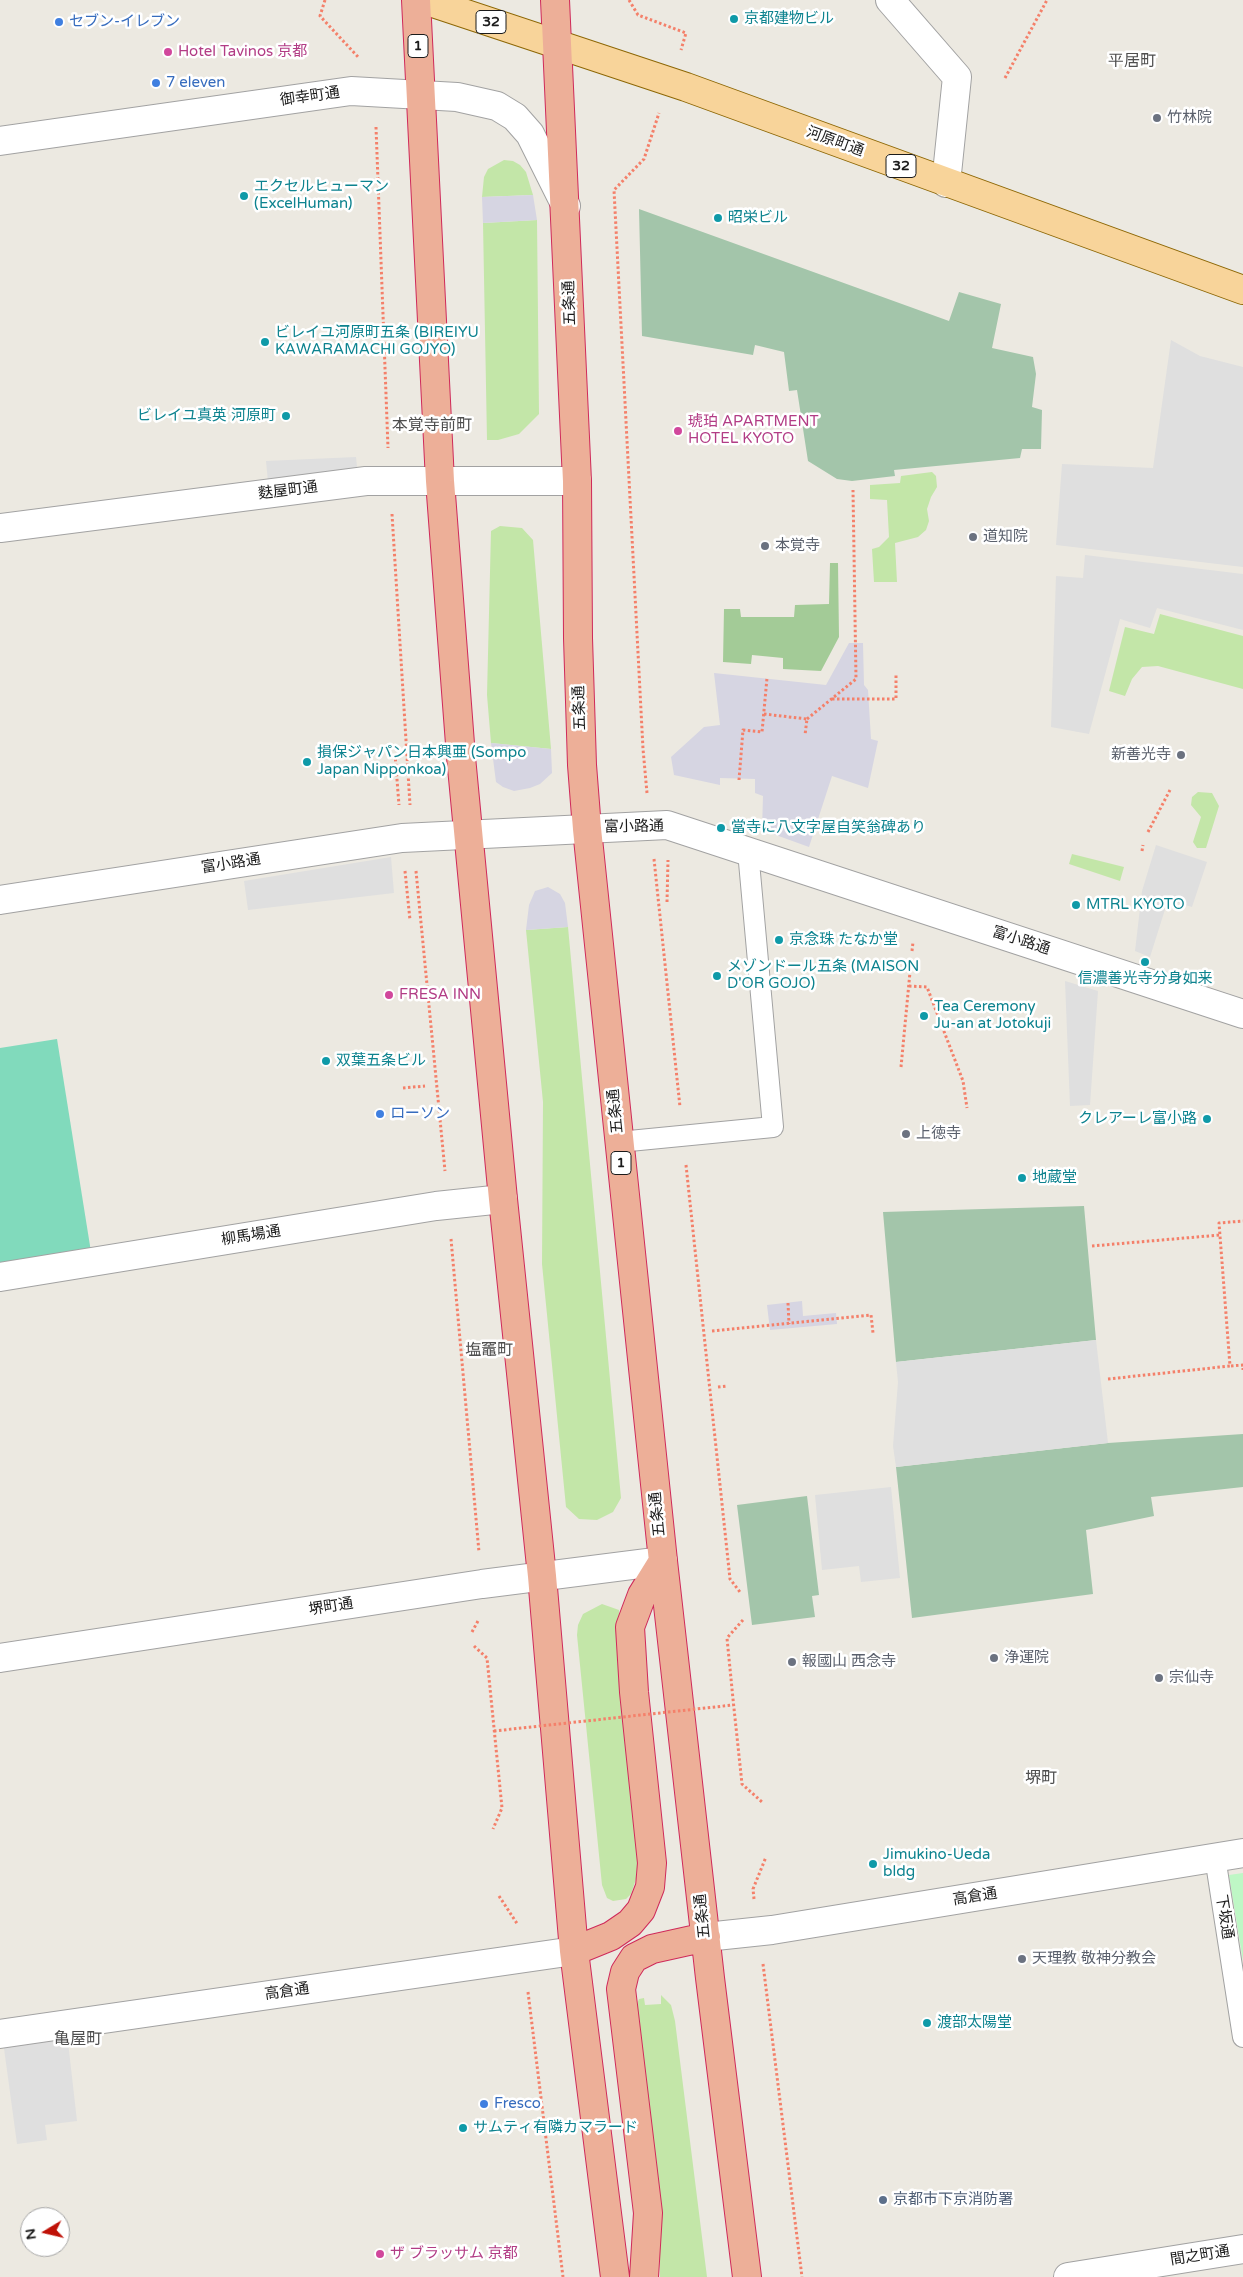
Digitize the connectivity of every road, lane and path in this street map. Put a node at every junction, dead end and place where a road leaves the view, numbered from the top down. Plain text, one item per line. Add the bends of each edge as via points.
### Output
1 (416, 0) edge
2 (424, 0) edge
3 (555, 0) edge
4 (629, 0) edge
5 (890, 0) edge
6 (1047, 0) edge
7 (558, 45) junction
8 (1005, 78) dead end
9 (670, 82) junction
10 (421, 93) junction
11 (0, 141) edge
12 (946, 182) junction
13 (566, 206) junction
14 (1243, 290) edge
15 (577, 481) junction
16 (440, 482) junction
17 (853, 490) dead end
18 (0, 528) edge
19 (854, 535) junction
20 (861, 535) dead end
21 (896, 675) dead end
22 (767, 678) dead end
23 (831, 699) junction
24 (764, 714) junction
25 (807, 719) junction
26 (805, 735) dead end
27 (395, 754) dead end
28 (739, 780) dead end
29 (1170, 790) dead end
30 (399, 814) dead end
31 (651, 826) junction
32 (587, 829) junction
33 (1148, 832) dead end
34 (468, 833) junction
35 (1144, 845) dead end
36 (748, 851) junction
37 (1142, 851) dead end
38 (669, 856) dead end
39 (404, 865) dead end
40 (0, 900) edge
41 (667, 902) dead end
42 (410, 920) dead end
43 (910, 972) dead end
44 (909, 986) junction
45 (1243, 1014) edge
46 (901, 1067) dead end
47 (425, 1086) dead end
48 (403, 1088) dead end
49 (968, 1108) dead end
50 (683, 1136) junction
51 (619, 1142) junction
52 (503, 1199) junction
53 (1243, 1221) edge
54 (1220, 1235) junction
55 (1092, 1246) dead end
56 (0, 1277) edge
57 (788, 1303) dead end
58 (789, 1324) junction
59 (712, 1331) dead end
60 (873, 1333) dead end
61 (1230, 1366) junction
62 (1243, 1370) edge
63 (1108, 1379) dead end
64 (727, 1386) dead end
65 (718, 1387) dead end
66 (663, 1562) junction
67 (542, 1576) junction
68 (740, 1592) dead end
69 (743, 1620) dead end
70 (474, 1646) dead end
71 (0, 1658) edge
72 (734, 1705) junction
73 (494, 1731) junction
74 (762, 1802) dead end
75 (493, 1829) dead end
76 (1243, 1853) edge
77 (766, 1857) dead end
78 (1215, 1857) junction
79 (499, 1896) dead end
80 (758, 1931) junction
81 (706, 1937) junction
82 (574, 1951) junction
83 (524, 1957) junction
84 (0, 2034) edge
85 (1243, 2036) edge
86 (1243, 2249) edge
87 (564, 2277) edge
88 (615, 2277) edge
89 (644, 2277) edge
90 (747, 2277) edge
91 (802, 2277) edge
92 (1068, 2277) edge

1 - 10 highway, 1
2 - 7 main road, 河原町通 / 32
3 - 7 highway, 五条通 / 1
4 - 9 path via 638,14 686,33
5 - 12 street via 957,77
6 - 8 path
7 - 9 main road, 河原町通 / 32
7 - 13 highway, 五条通 / 1
9 - 12 main road, 河原町通 / 32
9 - 31 path via 644,159 614,190 643,749
10 - 11 street, 御幸町通 via 351,91
10 - 13 street, 御幸町通 via 477,100 497,106 515,117 530,134
10 - 16 highway, 1
12 - 14 main road, 河原町通 / 32
13 - 15 highway, 五条通 / 1
15 - 16 street, 麩屋町通
15 - 32 highway, 五条通 / 1 via 578,648
16 - 18 street, 麩屋町通 via 366,481
16 - 34 highway, 1
17 - 19 path
19 - 20 path
19 - 23 path via 856,679
21 - 23 path via 896,699
22 - 24 path
23 - 25 path
24 - 25 path
24 - 28 path via 762,732 743,730
25 - 26 path
27 - 30 path
29 - 33 path
31 - 32 street, 富小路通
31 - 36 street, 富小路通 via 667,825
31 - 50 path
32 - 34 street, 富小路通
32 - 51 highway, 五条通 / 1
34 - 40 street, 富小路通 via 402,838
34 - 52 highway, 1
35 - 37 path
36 - 45 street, 富小路通
36 - 50 lane via 773,1127
38 - 41 path
39 - 42 path
43 - 44 path
44 - 46 path
44 - 49 path via 927,988 963,1081
47 - 48 path
50 - 51 lane
50 - 68 path via 730,1578
51 - 66 highway, 五条通 / 1
52 - 56 street, 柳馬場通 via 436,1206
52 - 67 highway, 1
53 - 54 path via 1219,1223
54 - 55 path
54 - 61 path
57 - 58 path
58 - 59 path
58 - 60 path via 871,1316
61 - 62 path via 1242,1365
61 - 63 path
64 - 65 path
66 - 67 street, 堺町通
66 - 81 highway, 五条通 / 1
66 - 82 highway via 642,1595 630,1627 652,1863 650,1887 641,1910 630,1923 611,1936
67 - 71 street, 堺町通
67 - 82 highway, 1
69 - 72 path via 727,1638
70 - 73 path via 487,1658
72 - 73 path, bridge
72 - 74 path via 742,1784
73 - 75 path via 502,1808
76 - 78 street, 高倉通
77 - 80 path via 753,1889
78 - 80 street, 高倉通
78 - 85 lane, 下坂通
79 - 83 path via 520,1929
80 - 81 street, 高倉通
80 - 91 path
81 - 89 highway via 652,1949 634,1958 625,1972 621,1989 648,2213
81 - 90 highway, 五条通 / 1
82 - 83 street, 高倉通
82 - 88 highway, 1
83 - 84 street, 高倉通
83 - 87 path
86 - 92 street, 間之町通

